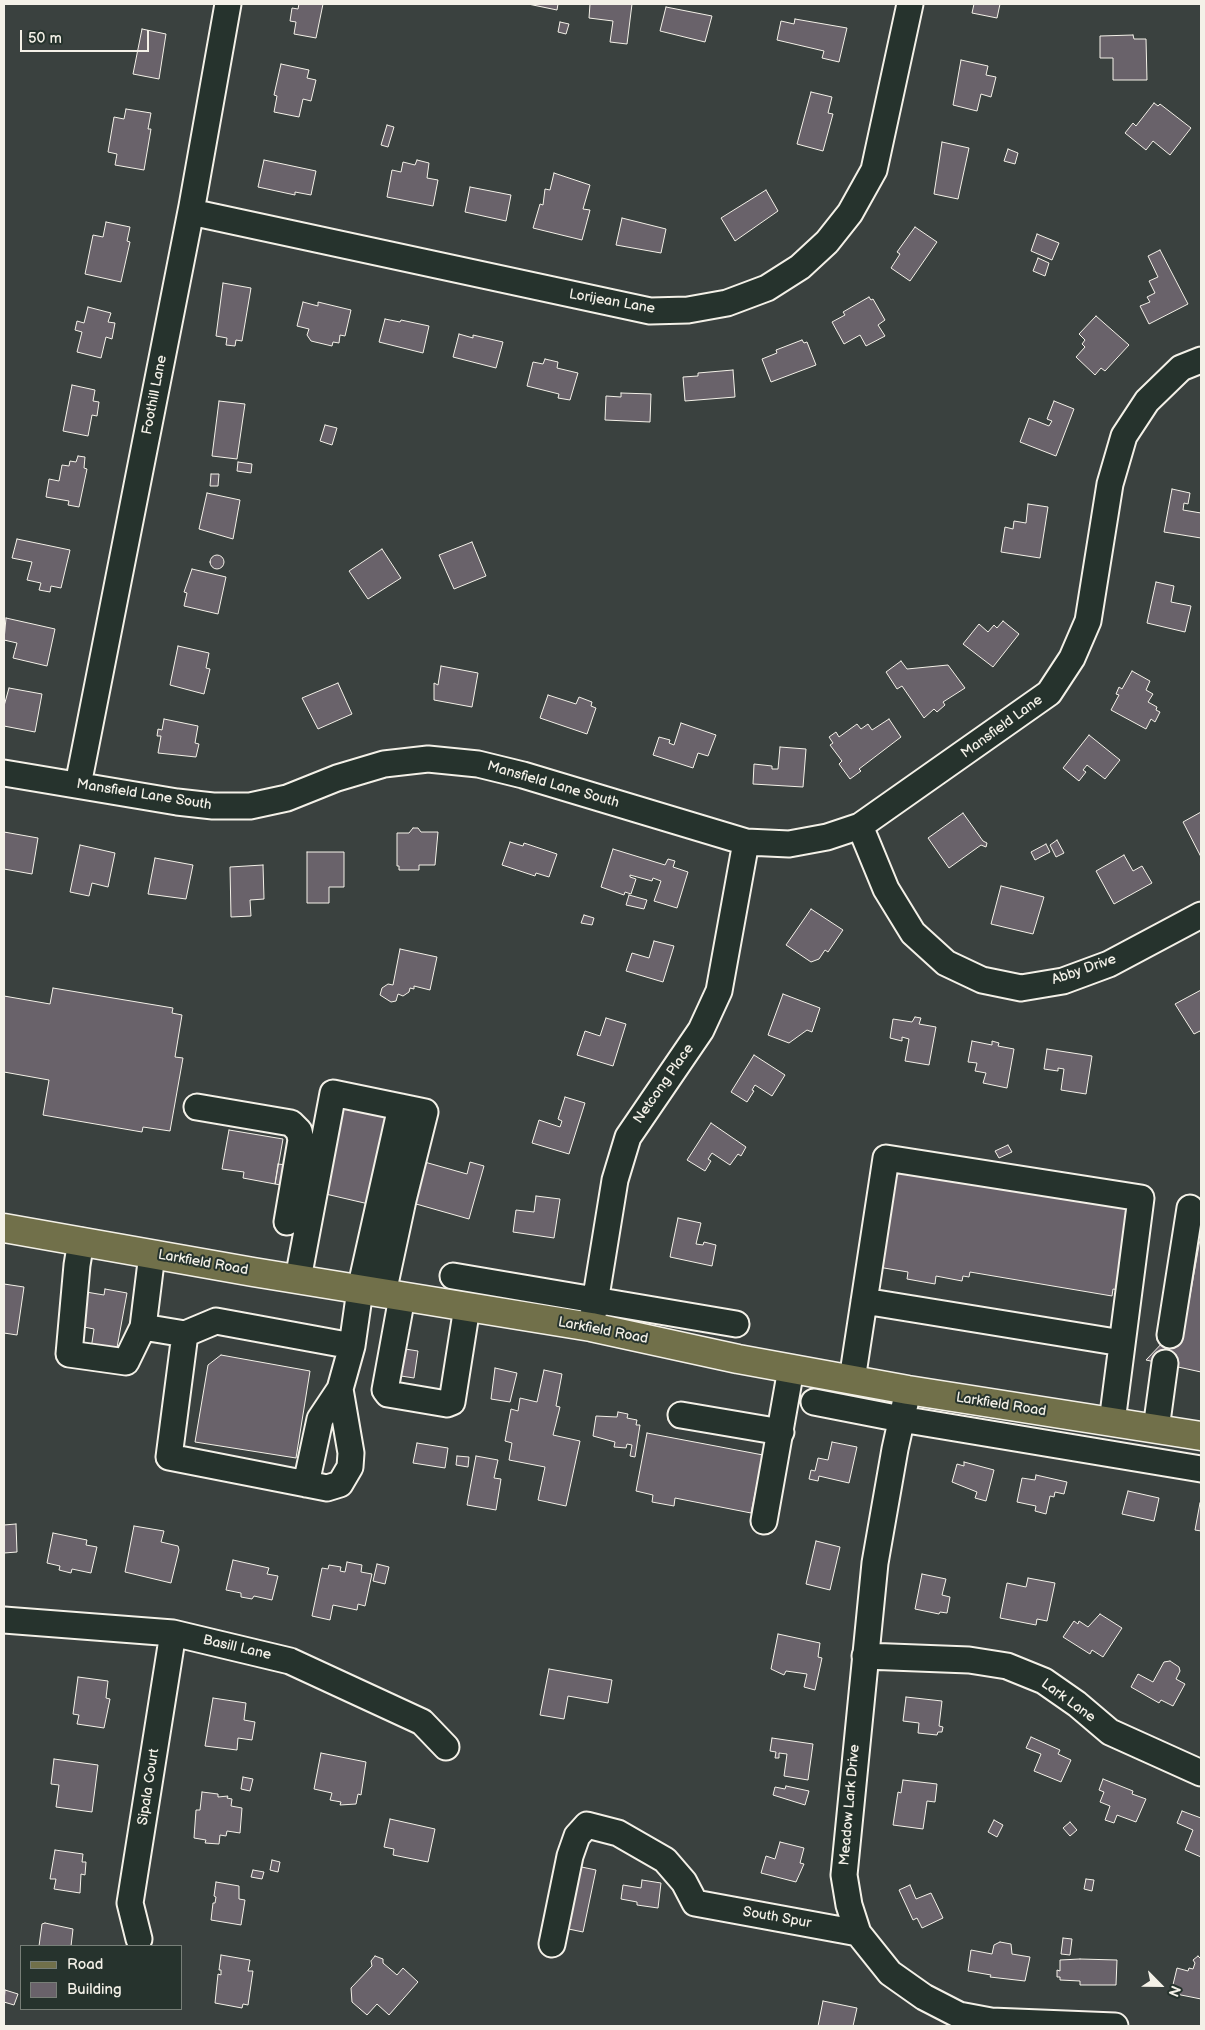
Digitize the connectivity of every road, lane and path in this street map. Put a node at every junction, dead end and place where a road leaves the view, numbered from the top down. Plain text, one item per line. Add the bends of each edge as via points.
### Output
1 (228, 4) edge
2 (910, 4) edge
3 (191, 212) junction
4 (1201, 360) edge
5 (4, 773) edge
6 (78, 785) junction
7 (860, 826) junction
8 (746, 842) junction
9 (1201, 915) edge
10 (197, 1108) dead end
11 (1190, 1208) dead end
12 (287, 1222) dead end
13 (4, 1228) edge
14 (81, 1241) junction
15 (152, 1254) junction
16 (453, 1276) dead end
17 (298, 1280) junction
18 (382, 1293) junction
19 (595, 1300) junction
20 (864, 1302) junction
21 (467, 1307) junction
22 (736, 1324) dead end
23 (143, 1327) junction
24 (591, 1327) junction
25 (185, 1334) junction
26 (1170, 1335) dead end
27 (1122, 1343) junction
28 (352, 1346) junction
29 (1165, 1363) dead end
30 (791, 1368) junction
31 (852, 1380) junction
32 (340, 1389) junction
33 (908, 1390) junction
34 (814, 1402) dead end
35 (681, 1415) dead end
36 (901, 1420) junction
37 (1112, 1422) junction
38 (1156, 1429) junction
39 (781, 1432) junction
40 (1201, 1436) edge
41 (1201, 1470) edge
42 (306, 1484) junction
43 (764, 1521) dead end
44 (4, 1620) edge
45 (173, 1633) junction
46 (865, 1656) junction
47 (446, 1746) dead end
48 (1201, 1773) edge
49 (858, 1933) junction
50 (139, 1939) dead end
51 (552, 1944) dead end
52 (1115, 2026) edge

1 - 3 street, Foothill Lane
2 - 3 street, Lorijean Lane via 874,170 850,213 800,268 767,288 727,303 688,310 650,311
3 - 6 street, Foothill Lane
4 - 7 street, Mansfield Lane via 1181,368 1147,401 1124,436 1110,484 1088,621 1072,658 1049,693
5 - 6 street, Mansfield Lane South
6 - 8 street, Mansfield Lane South via 213,806 250,806 287,798 384,764 428,759 478,764 523,774
7 - 8 street, Mansfield Lane via 827,837 788,844
7 - 9 street, Abby Drive via 886,889 913,933 946,963 982,980 1021,988 1063,981 1109,964
8 - 19 street, Netcong Place via 719,991 702,1030 628,1137 615,1180
10 - 12 street via 291,1123 299,1130
11 - 26 street
13 - 14 main road, Larkfield Road
14 - 15 main road, Larkfield Road
14 - 23 street via 69,1354 126,1362
15 - 17 main road, Larkfield Road
15 - 23 street
16 - 19 street
17 - 18 main road, Larkfield Road
17 - 18 street via 333,1092 425,1112
18 - 21 main road, Larkfield Road
18 - 21 street via 385,1390 388,1394 447,1404 452,1402
18 - 28 street
19 - 22 street
19 - 24 street, Netcong Place
20 - 27 street
20 - 27 street via 886,1158 1132,1196 1141,1198
20 - 31 street
21 - 24 main road, Larkfield Road
23 - 25 street
24 - 30 main road, Larkfield Road via 738,1360
25 - 28 street via 216,1321
25 - 42 street via 169,1457
27 - 37 street
28 - 32 street
29 - 38 street
30 - 31 main road, Larkfield Road
30 - 39 street
31 - 33 main road, Larkfield Road
32 - 42 street via 320,1419
32 - 42 street via 351,1453 350,1467 340,1484 327,1488
33 - 36 street, Meadow Lark Drive
33 - 37 main road, Larkfield Road
34 - 36 street
35 - 39 street
36 - 41 street
36 - 46 street, Meadow Lark Drive via 875,1563
37 - 38 main road, Larkfield Road
38 - 40 main road, Larkfield Road
39 - 43 street
44 - 45 street, Basill Lane
45 - 47 street, Basill Lane via 290,1661 422,1722
45 - 50 street, Sipala Court via 130,1903
46 - 48 street, Lark Lane via 969,1660 1007,1666 1044,1681 1110,1732
46 - 49 street, Meadow Lark Drive via 844,1875
49 - 51 street, South Spur via 695,1903 684,1882 665,1860 618,1833 587,1825 577,1836 570,1856
49 - 52 street, Meadow Lark Drive via 890,1973 924,1997 959,2015 991,2021

